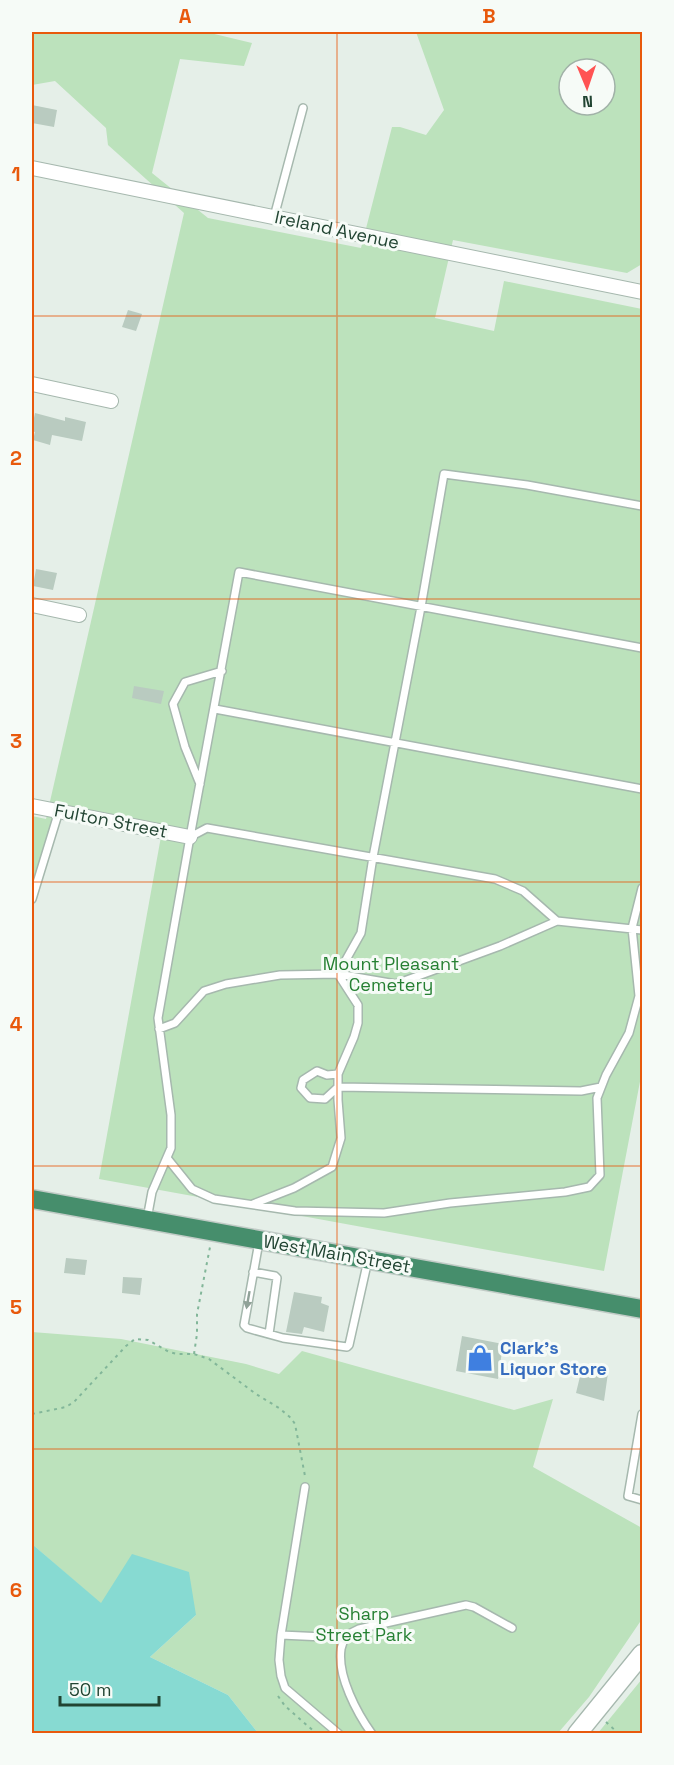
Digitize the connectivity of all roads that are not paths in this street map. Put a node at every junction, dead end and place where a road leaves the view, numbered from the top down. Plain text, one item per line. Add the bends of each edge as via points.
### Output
1 (303, 108) dead end
2 (32, 168) edge
3 (274, 217) junction
4 (642, 292) edge
5 (32, 384) edge
6 (111, 401) dead end
7 (642, 506) edge
8 (32, 605) edge
9 (421, 607) junction
10 (79, 615) dead end
11 (642, 648) edge
12 (222, 671) junction
13 (215, 709) junction
14 (394, 743) junction
15 (200, 785) junction
16 (642, 789) edge
17 (32, 806) edge
18 (58, 811) junction
19 (190, 837) junction
20 (373, 857) junction
21 (642, 888) edge
22 (32, 899) edge
23 (557, 921) junction
24 (632, 928) junction
25 (642, 930) edge
26 (338, 974) junction
27 (159, 1029) junction
28 (338, 1074) junction
29 (338, 1087) junction
30 (601, 1087) junction
31 (167, 1158) junction
32 (32, 1199) edge
33 (250, 1205) junction
34 (147, 1220) junction
35 (260, 1240) junction
36 (368, 1259) junction
37 (253, 1272) junction
38 (642, 1309) edge
39 (269, 1334) junction
40 (642, 1414) edge
41 (305, 1487) dead end
42 (642, 1500) edge
43 (512, 1628) dead end
44 (281, 1635) junction
45 (324, 1637) dead end
46 (642, 1654) edge
47 (584, 1731) edge
48 (339, 1734) edge
49 (372, 1734) edge

1 - 3 lane
2 - 3 street, Ireland Avenue
3 - 4 street, Ireland Avenue
5 - 6 street
7 - 9 lane via 444,474
8 - 10 street
9 - 11 lane
9 - 12 lane via 239,572
9 - 14 lane
12 - 13 lane
12 - 15 lane via 185,682 173,704
13 - 14 lane
13 - 15 lane
14 - 16 lane
14 - 20 lane
15 - 19 lane
17 - 18 street, Fulton Street
18 - 19 street, Fulton Street
18 - 22 lane
19 - 20 lane via 207,828
19 - 27 lane via 159,1007
20 - 23 lane via 495,879 523,891
20 - 26 lane via 361,933
21 - 24 lane
23 - 24 lane
23 - 26 lane via 396,984
24 - 25 lane
24 - 30 lane via 639,996 629,1032
26 - 27 lane via 280,975 226,984 204,991 175,1023
26 - 28 lane via 358,1005 354,1037
27 - 31 lane via 171,1115 171,1148
28 - 29 lane
28 - 29 lane via 317,1071 303,1080 301,1088 310,1098 325,1099
29 - 30 lane via 580,1091
29 - 33 lane via 341,1138 332,1167 294,1188
30 - 33 lane via 597,1098 600,1175 589,1187 384,1214
31 - 33 lane via 192,1189 214,1199
31 - 34 lane via 152,1192
32 - 34 highway, West Main Street
34 - 35 highway, West Main Street
35 - 36 highway, West Main Street
35 - 37 lane
36 - 38 highway, West Main Street
36 - 39 lane via 347,1347
37 -> 39 lane via 244,1323 247,1328
37 - 39 lane via 277,1278
40 - 42 lane via 628,1496
41 - 44 lane
43 - 49 lane via 466,1605 359,1629 345,1636 341,1667
44 - 45 lane
44 - 48 lane via 279,1660 285,1688
46 - 47 street

